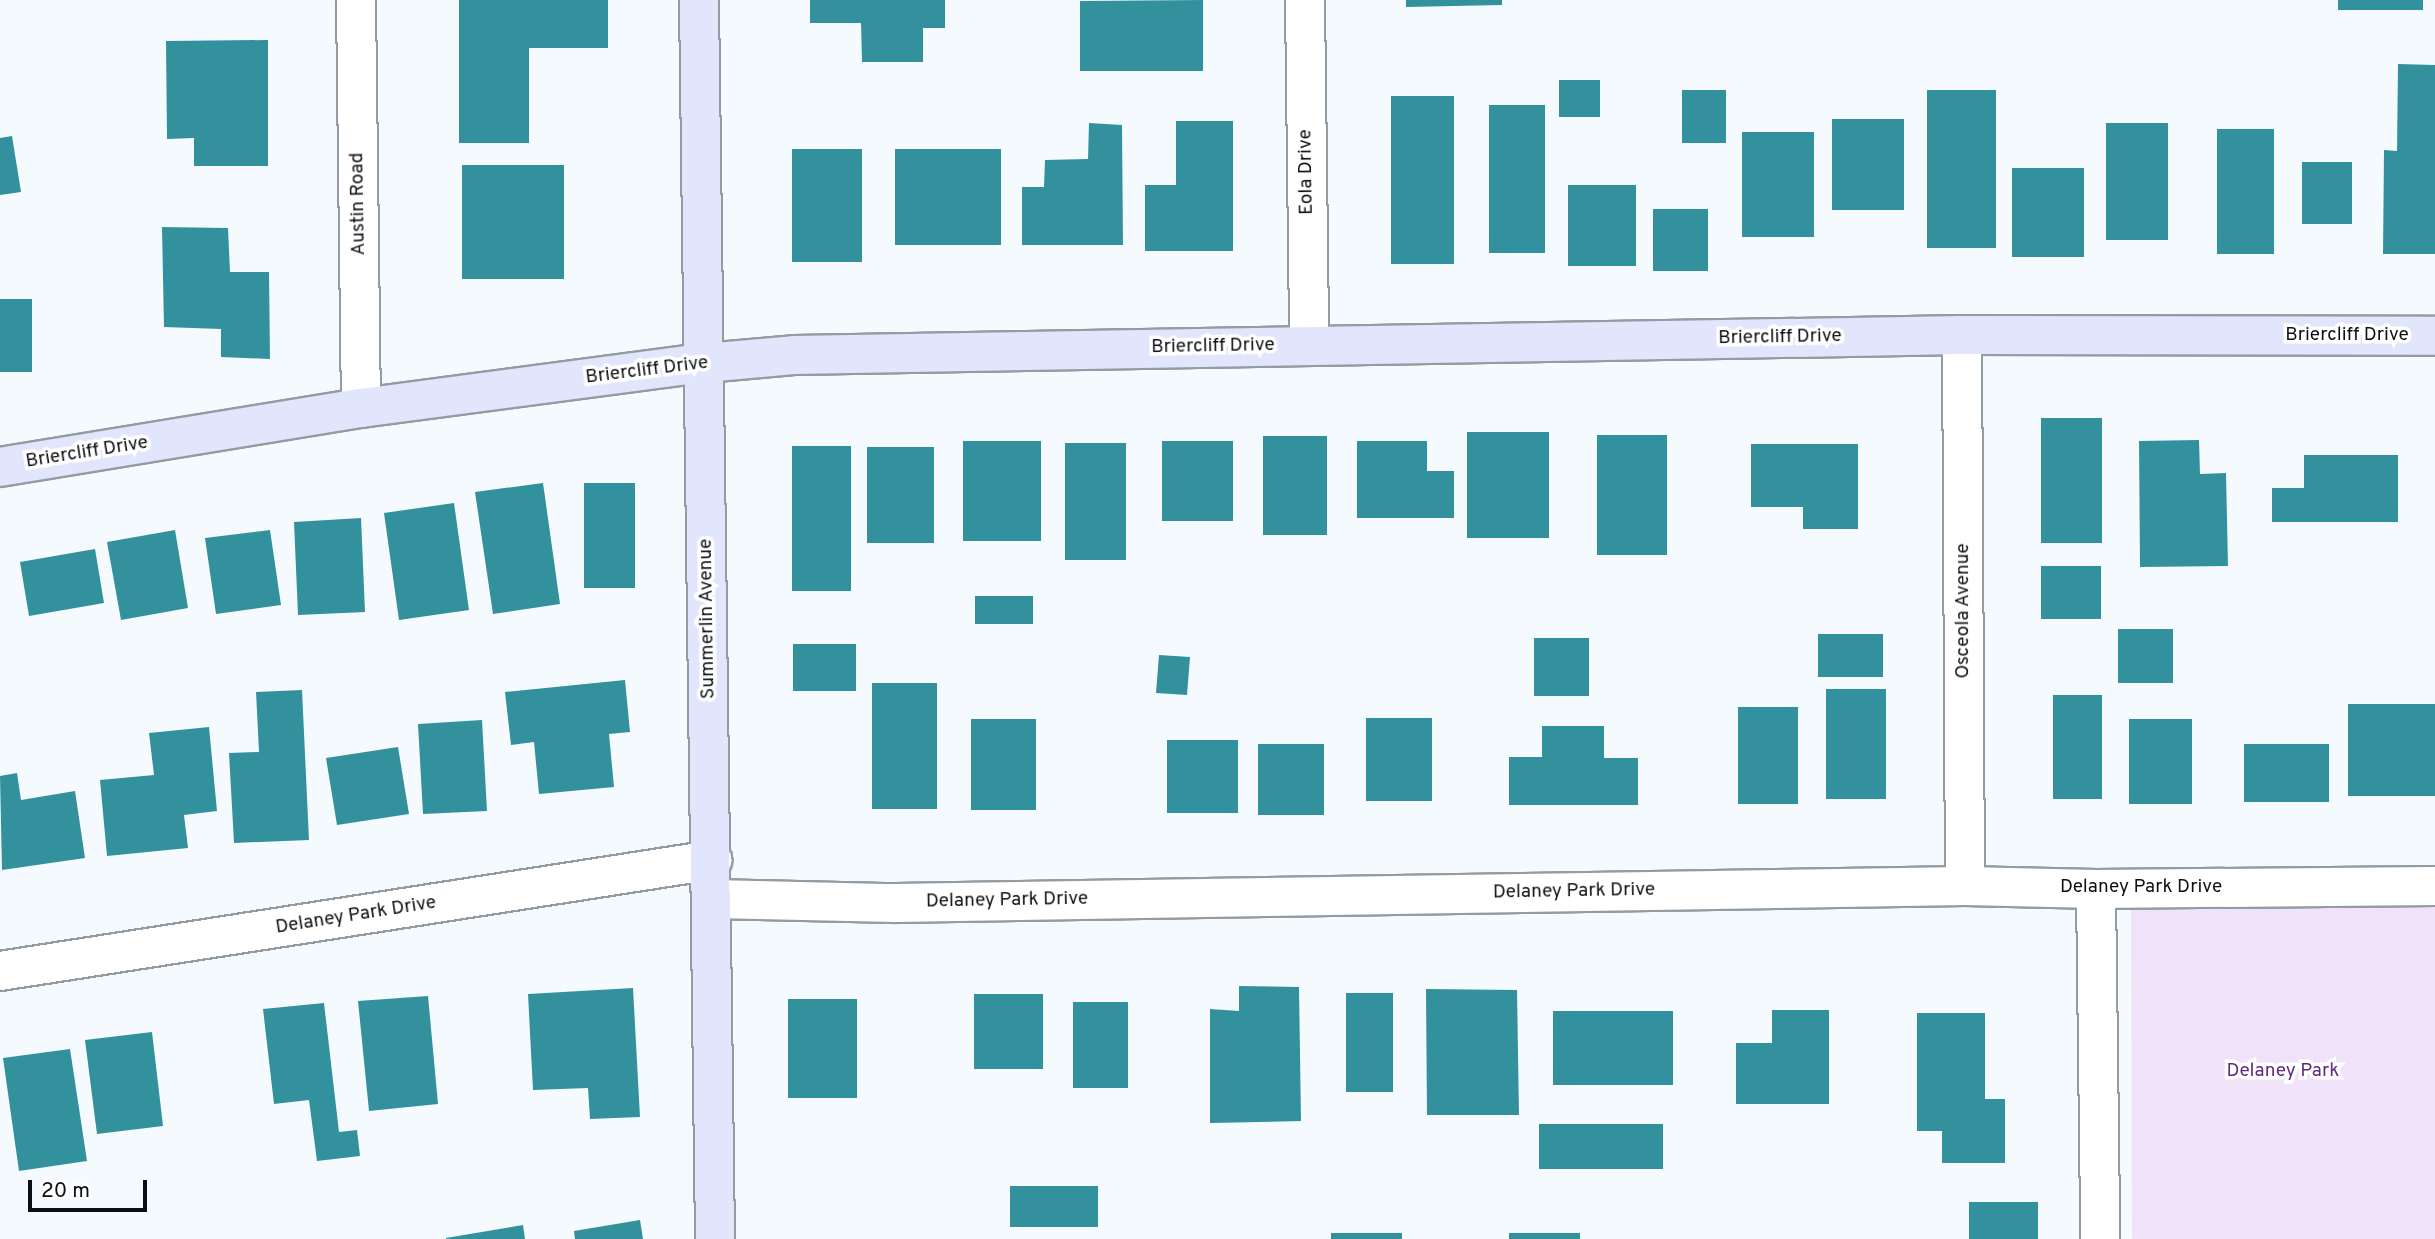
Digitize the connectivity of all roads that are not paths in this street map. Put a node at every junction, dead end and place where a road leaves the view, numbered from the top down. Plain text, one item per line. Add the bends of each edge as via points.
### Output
1 (356, 0) edge
2 (699, 0) edge
3 (1305, 0) edge
4 (1962, 335) junction
5 (2435, 336) edge
6 (1309, 345) junction
7 (705, 363) junction
8 (361, 408) junction
9 (0, 467) edge
10 (712, 860) junction
11 (1965, 886) junction
12 (2435, 886) edge
13 (2096, 890) junction
14 (713, 900) junction
15 (0, 971) edge
16 (715, 1239) edge
17 (2100, 1239) edge

1 - 8 street, Austin Road
2 - 7 street, Summerlin Avenue
3 - 6 street, Eola Drive
4 - 5 street, Briercliff Drive
4 - 6 street, Briercliff Drive
4 - 11 street, Osceola Avenue
6 - 7 street, Briercliff Drive via 794,355
7 - 8 street, Briercliff Drive
7 - 10 street, Summerlin Avenue
8 - 9 street, Briercliff Drive
10 - 14 street, Summerlin Avenue
10 - 15 street, Delaney Park Drive
11 - 13 street, Delaney Park Drive
11 - 14 street, Delaney Park Drive via 909,903
12 - 13 street, Delaney Park Drive
13 - 17 street
14 - 16 street, Summerlin Avenue

